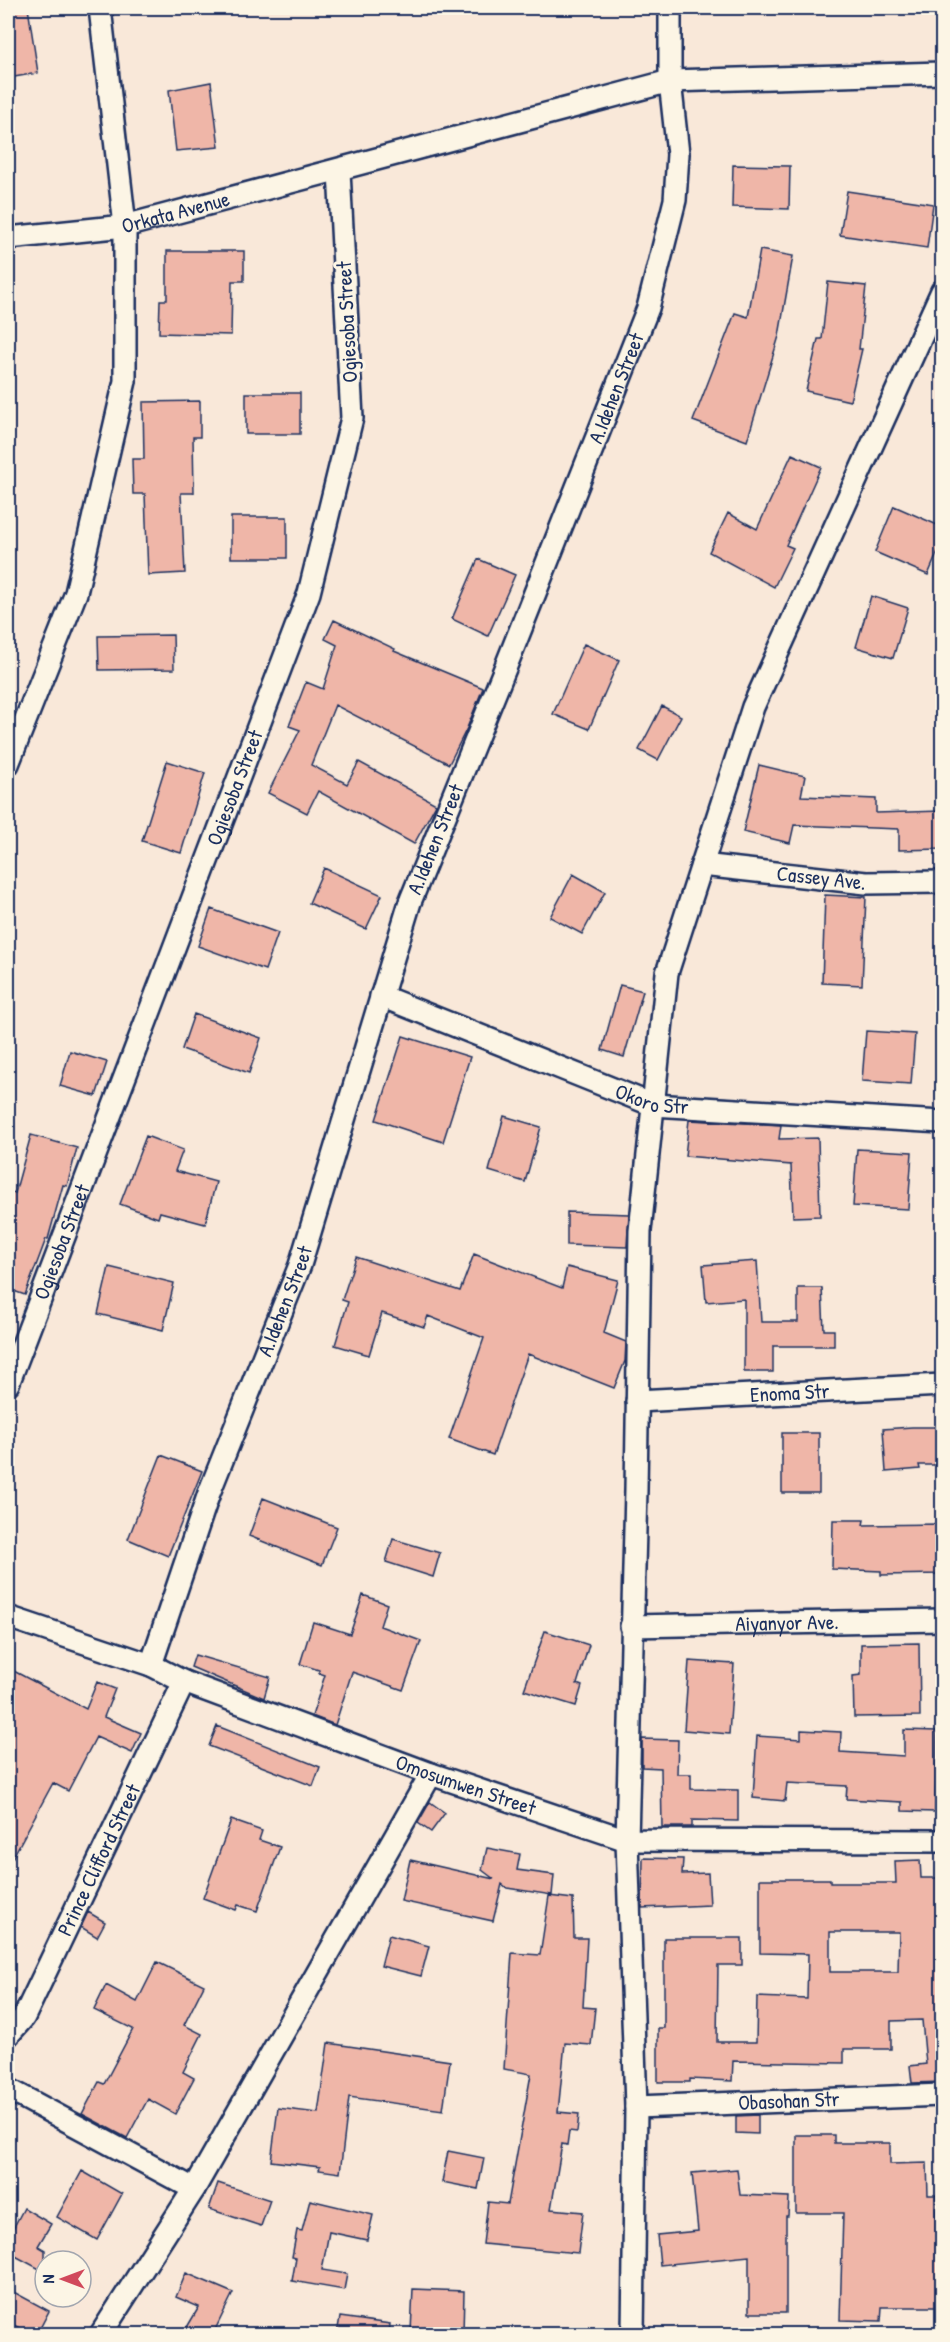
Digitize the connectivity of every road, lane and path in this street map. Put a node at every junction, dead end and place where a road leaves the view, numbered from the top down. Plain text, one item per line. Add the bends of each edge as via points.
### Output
1 (100, 8) edge
2 (670, 8) edge
3 (942, 74) edge
4 (670, 81) junction
5 (339, 171) junction
6 (125, 226) junction
7 (8, 238) edge
8 (942, 291) edge
9 (8, 764) edge
10 (702, 865) junction
11 (942, 882) edge
12 (381, 996) junction
13 (653, 1105) junction
14 (942, 1122) edge
15 (8, 1384) edge
16 (942, 1385) edge
17 (637, 1401) junction
18 (8, 1617) edge
19 (942, 1620) edge
20 (631, 1626) junction
21 (151, 1665) junction
22 (184, 1682) junction
23 (431, 1773) junction
24 (627, 1840) junction
25 (942, 1841) edge
26 (8, 2035) edge
27 (8, 2089) edge
28 (942, 2095) edge
29 (636, 2107) junction
30 (194, 2189) junction
31 (101, 2334) edge
32 (633, 2334) edge

1 - 6 street
2 - 4 street, A.Idehen Street
3 - 4 street, Orkata Avenue
4 - 5 street, Orkata Avenue
4 - 12 street, A.Idehen Street via 678,154 675,200 648,308 410,902
5 - 6 street, Orkata Avenue
5 - 15 street, Ogiesoba Street via 352,418 309,593
6 - 7 street, Orkata Avenue
6 - 9 street via 125,381 76,593
8 - 10 street via 753,707
10 - 11 street, Cassey Ave. via 866,883
10 - 13 street via 667,972
12 - 13 street, Okoro Str
12 - 21 street, A.Idehen Street via 300,1265 209,1493
13 - 14 street, Okoro Str
13 - 17 street via 639,1232
16 - 17 street, Enoma Str
17 - 20 street
18 - 21 street, Omosumwen Street
19 - 20 street, Aiyanyor Ave.
20 - 24 street
21 - 22 street, Omosumwen Street
22 - 23 street, Omosumwen Street
22 - 26 street, Prince Clifford Street via 24,2017
23 - 24 street, Omosumwen Street
23 - 30 street
24 - 25 street, Omosumwen Street
24 - 29 street
27 - 30 street
28 - 29 street, Obasohan Str
29 - 32 street
30 - 31 street

